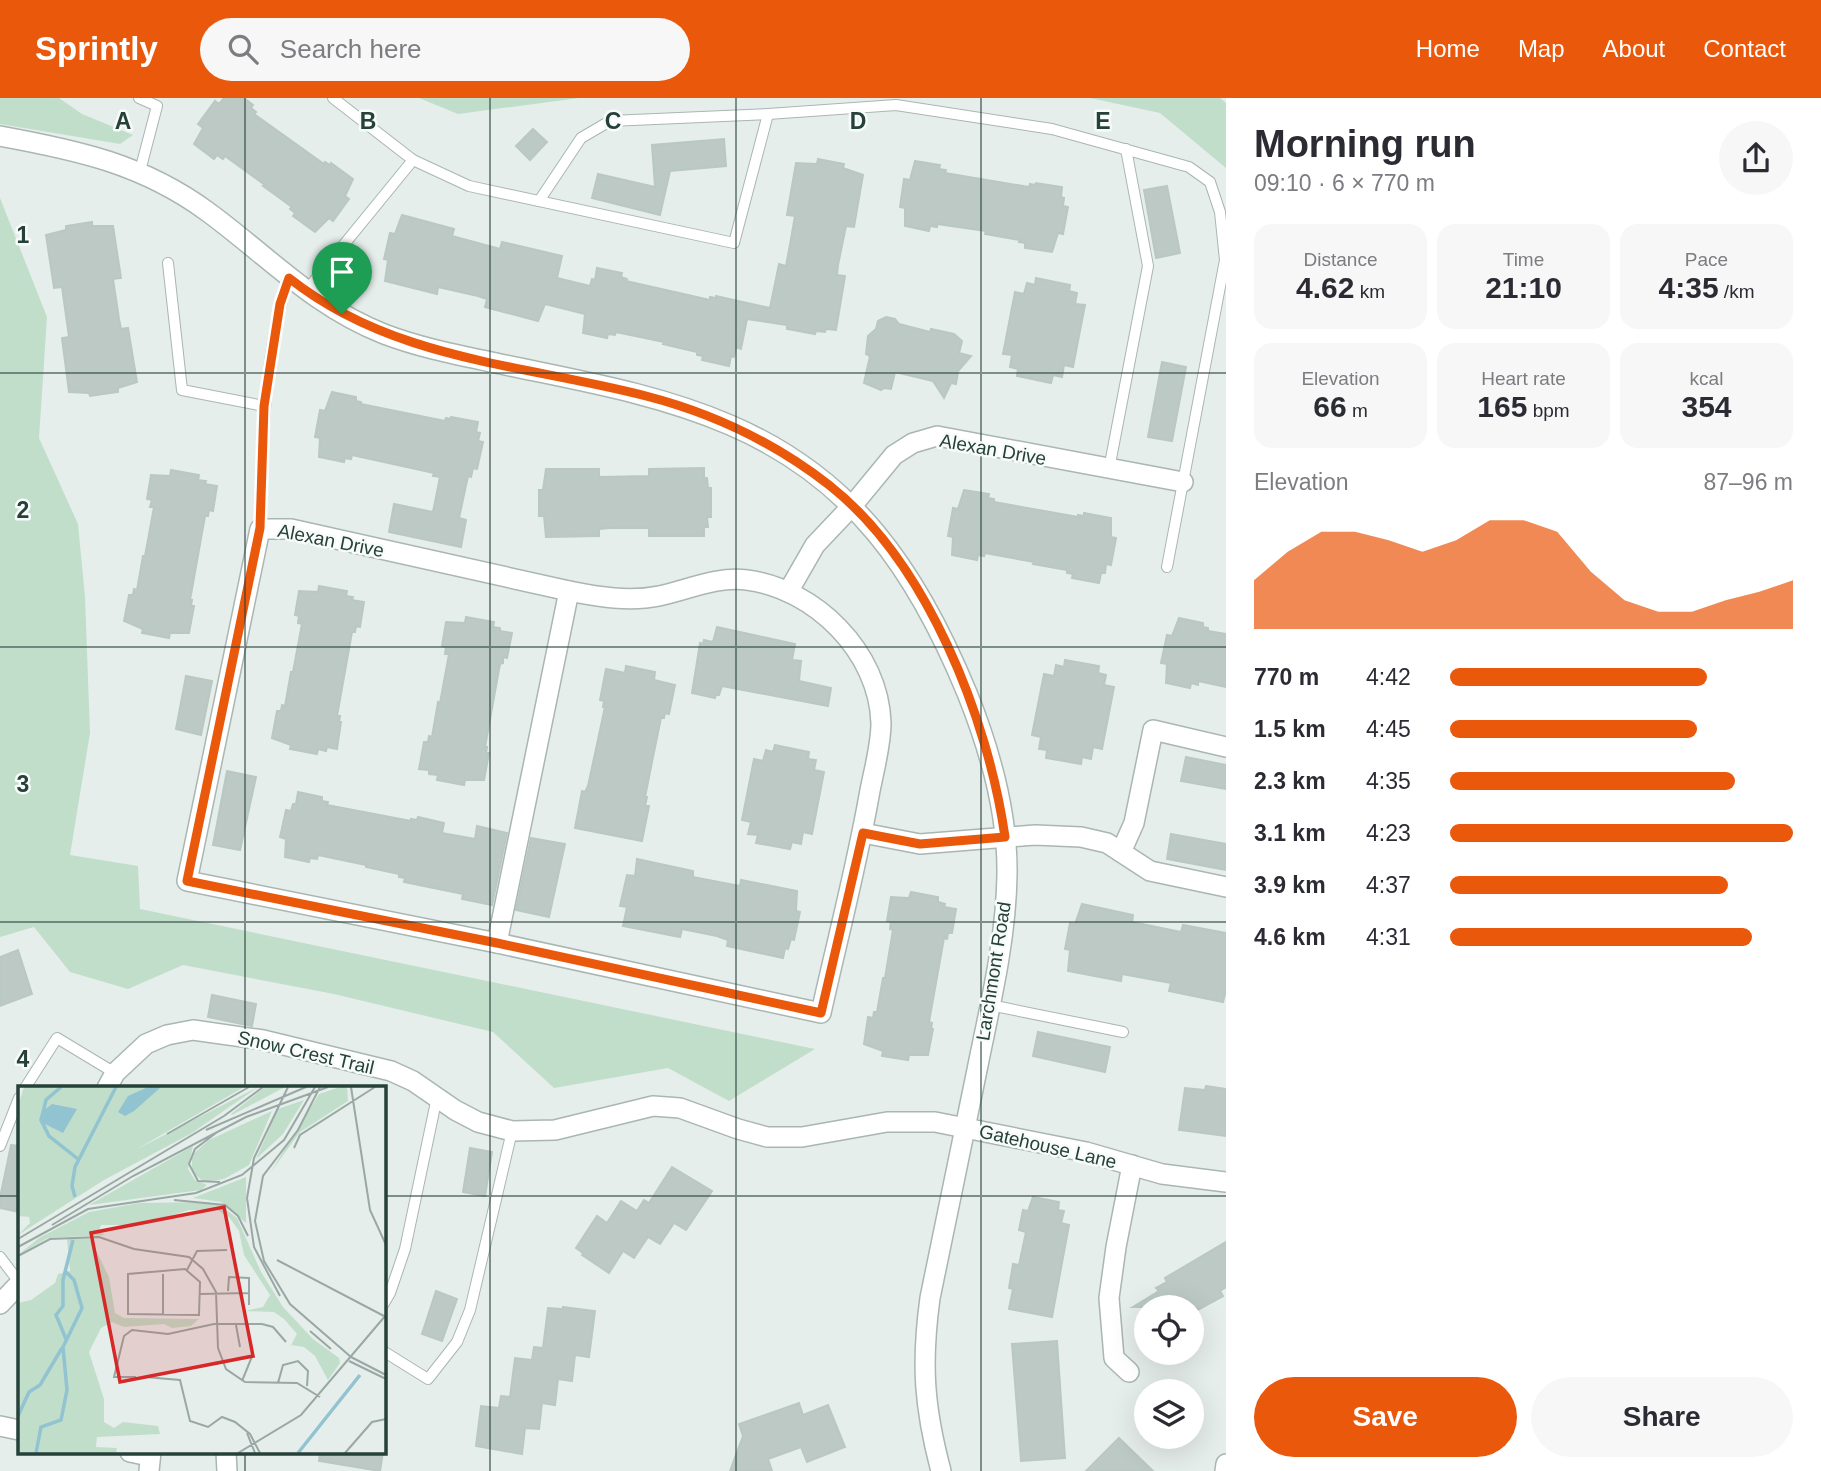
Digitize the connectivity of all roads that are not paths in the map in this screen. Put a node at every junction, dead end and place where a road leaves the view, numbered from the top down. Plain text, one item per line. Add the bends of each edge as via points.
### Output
1 (139, 98) edge
2 (333, 98) edge
3 (768, 114) junction
4 (0, 136) edge
5 (1126, 149) junction
6 (413, 160) junction
7 (140, 171) junction
8 (539, 201) junction
9 (168, 263) dead end
10 (289, 278) junction
11 (306, 291) junction
12 (264, 406) junction
13 (1108, 469) junction
14 (1183, 482) junction
15 (852, 506) junction
16 (260, 528) junction
17 (1167, 567) dead end
18 (569, 591) junction
19 (788, 592) junction
20 (1226, 747) edge
21 (863, 833) junction
22 (1005, 837) junction
23 (1121, 852) junction
24 (1226, 887) edge
25 (497, 943) junction
26 (990, 1005) junction
27 (1122, 1032) dead end
28 (111, 1080) edge
29 (26, 1086) edge
30 (437, 1096) junction
31 (18, 1101) edge
32 (964, 1128) junction
33 (512, 1131) junction
34 (0, 1146) edge
35 (1132, 1165) junction
36 (1226, 1182) edge
37 (0, 1258) edge
38 (18, 1282) edge
39 (18, 1284) edge
40 (385, 1302) edge
41 (0, 1304) edge
42 (385, 1352) edge
43 (1129, 1372) dead end
44 (0, 1426) edge
45 (18, 1430) edge
46 (1226, 1464) edge
47 (941, 1471) edge
48 (1225, 1471) edge

1 - 7 lane via 157,106
2 - 6 lane
3 - 5 lane via 896,105 1052,129
3 - 8 lane via 610,121 581,138
3 - 8 lane via 734,243
4 - 7 street, Larchmont Road via 61,147
5 - 13 lane via 1148,267
5 - 14 lane via 1189,167 1210,183 1220,212 1225,260
6 - 8 lane via 468,186
6 - 11 lane
7 - 10 street, Larchmont Road via 207,211
9 - 12 lane via 182,390
10 - 11 street, Larchmont Road
10 - 12 lane via 280,304
11 - 15 street, Larchmont Road via 351,319 426,348 696,411 776,448
12 - 16 lane
13 - 14 street, Alexan Drive
13 - 15 street, Alexan Drive via 937,436 912,443 894,455
14 - 17 lane
15 - 19 street, Alexan Drive via 815,545
15 - 22 street, Larchmont Road via 905,571 956,666 987,747
16 - 18 street, Alexan Drive via 290,529
16 - 25 street, Alexan Drive via 187,881
18 - 19 street, Alexan Drive via 636,598 745,580
18 - 25 street
19 - 21 street, Alexan Drive via 835,624 859,655 874,687 881,723
20 - 23 street via 1153,730 1134,823
21 - 22 street via 920,844
21 - 25 street, Alexan Drive via 821,1013
22 - 23 street via 1081,837 1107,843
22 - 26 street, Larchmont Road via 1006,905
23 - 24 street via 1150,871
26 - 27 lane
26 - 32 street, Larchmont Road
28 - 29 lane via 57,1038
28 - 30 street, Snow Crest Trail via 146,1045 193,1030 263,1040 391,1072
30 - 33 street, Snow Crest Trail via 478,1122
30 - 40 lane via 405,1249
31 - 34 lane
32 - 33 street, Snow Crest Trail via 935,1122 887,1122 802,1137 768,1137 680,1108 653,1106 555,1130
32 - 35 street, Gatehouse Lane
32 - 47 street, Larchmont Road via 924,1344 927,1414
33 - 42 lane via 470,1310 457,1342 428,1379
35 - 36 street, Gatehouse Lane via 1162,1174
35 - 43 street, Gatehouse Lane via 1110,1298 1114,1358
37 - 38 lane
39 - 41 street
44 - 45 street
46 - 48 street

